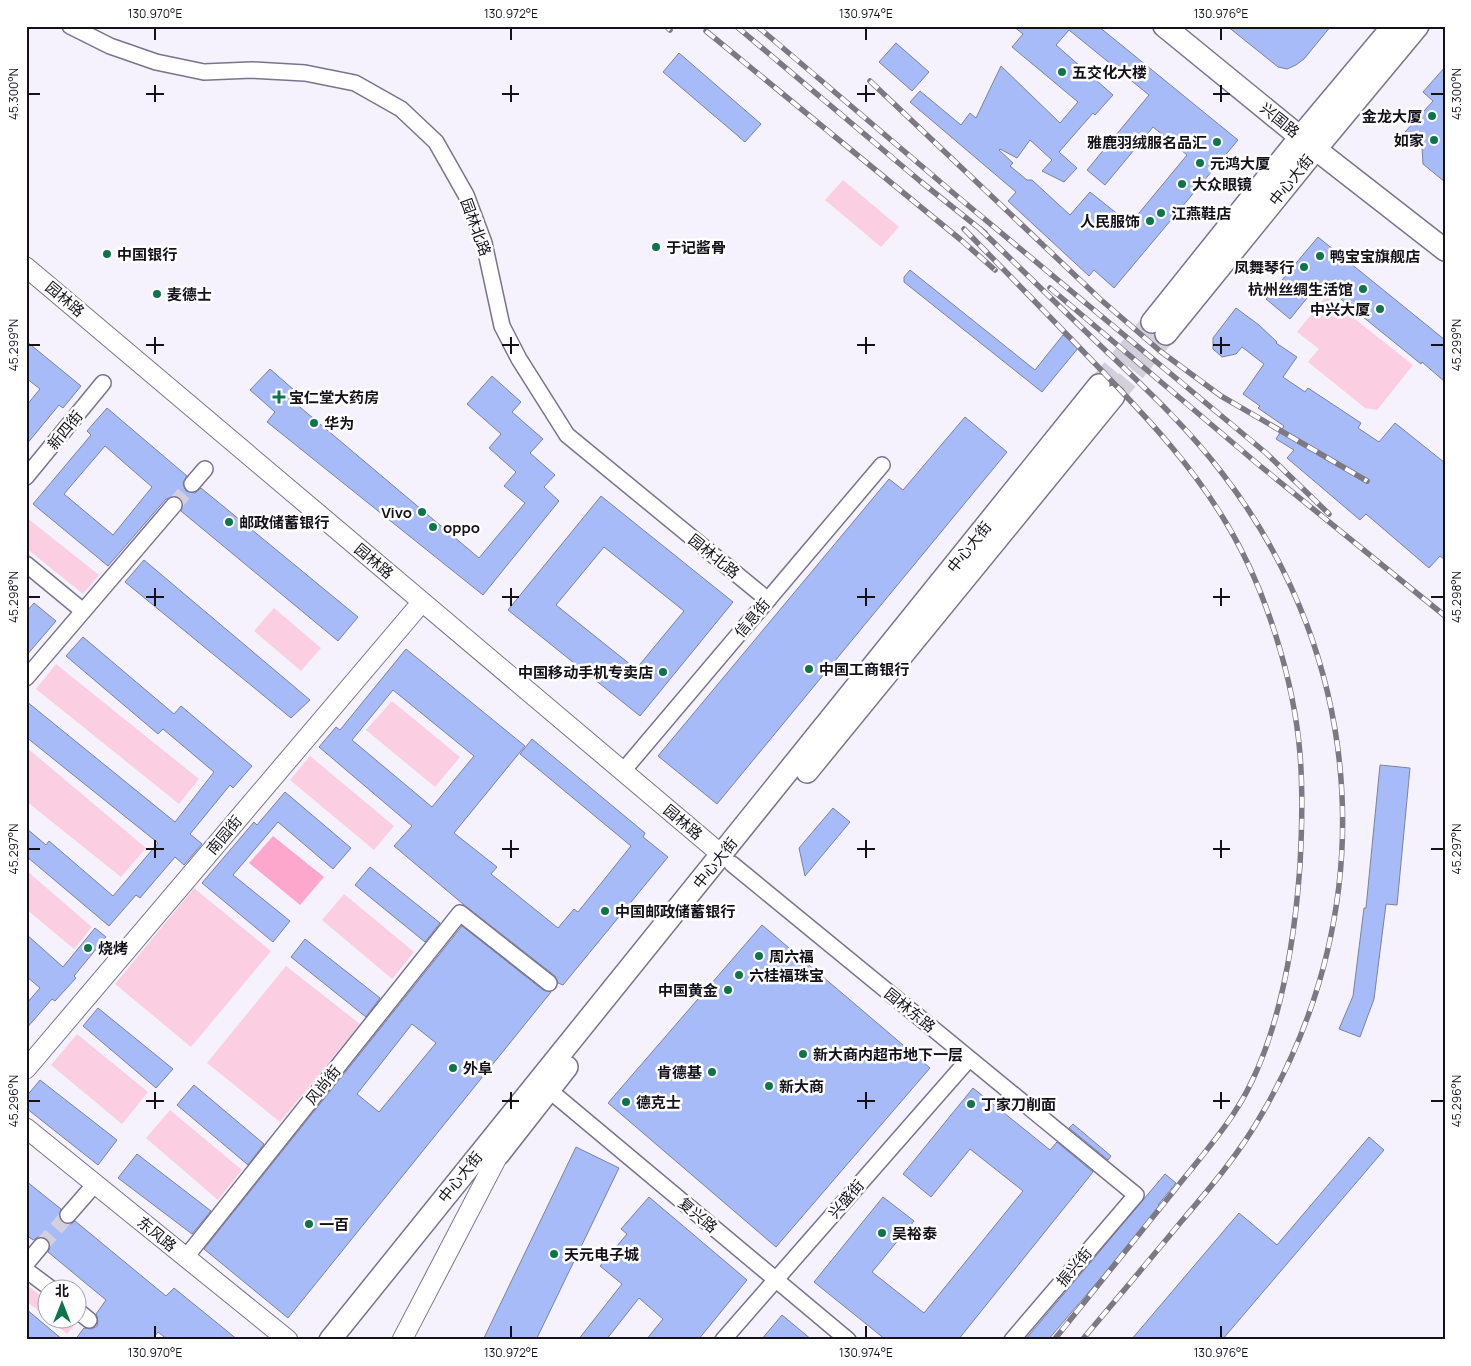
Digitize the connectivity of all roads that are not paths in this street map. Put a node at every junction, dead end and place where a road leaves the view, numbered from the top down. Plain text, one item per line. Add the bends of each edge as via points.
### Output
1 (70, 26) edge
2 (1164, 26) edge
3 (1393, 26) edge
4 (1418, 26) edge
5 (1308, 143) junction
6 (1445, 250) edge
7 (26, 267) edge
8 (1159, 328) tunnel mouth
9 (103, 383) dead end
10 (1106, 391) tunnel mouth
11 (882, 465) dead end
12 (205, 469) dead end
13 (26, 477) edge
14 (192, 484) tunnel mouth
15 (174, 506) tunnel mouth
16 (26, 564) edge
17 (768, 600) junction
18 (422, 602) junction
19 (83, 612) junction
20 (26, 678) edge
21 (622, 771) junction
22 (727, 859) junction
23 (549, 983) dead end
24 (969, 1059) junction
25 (26, 1069) edge
26 (549, 1090) junction
27 (26, 1128) edge
28 (499, 1154) joint
29 (95, 1184) junction
30 (1136, 1195) joint
31 (68, 1215) tunnel mouth
32 (41, 1246) tunnel mouth
33 (186, 1257) junction
34 (26, 1264) edge
35 (26, 1270) edge
36 (38, 1279) edge
37 (776, 1280) junction
38 (288, 1340) edge
39 (330, 1340) edge
40 (402, 1340) edge
41 (723, 1340) edge
42 (848, 1340) edge
43 (1012, 1340) edge

1 - 17 street, 园林北路 via 110,46 156,62 204,72 305,73 355,83 401,109 436,142 466,195 484,243 502,326 519,360 567,436
2 - 5 main road, 兴国路
3 - 5 main road, 中心大街
4 - 5 main road, 中心大街
5 - 6 main road, 兴国路
5 - 8 main road, 中心大街
7 - 18 street, 园林路
9 - 13 street, 新四街
10 - 22 main road, 中心大街
11 - 17 street, 信息街
12 - 14 street
15 - 19 street
16 - 19 street
17 - 21 street, 信息街
18 - 21 street, 园林路
18 - 25 street, 南园街
19 - 20 street
21 - 22 street, 园林路
22 - 24 street, 园林东路
22 - 26 main road, 中心大街
22 - 39 main road, 中心大街 via 538,1080
23 - 33 street, 风尚街 via 460,913
24 - 30 street, 园林东路
24 - 37 street, 兴盛街
26 - 28 main road, 中心大街
26 - 37 street, 复兴路
27 - 29 street, 东风路
28 - 40 street
29 - 31 street
29 - 33 street, 东风路
30 - 43 street, 振兴街
32 - 34 street
33 - 38 street, 东风路
35 - 36 street
37 - 41 street, 兴盛街
37 - 42 street, 复兴路

